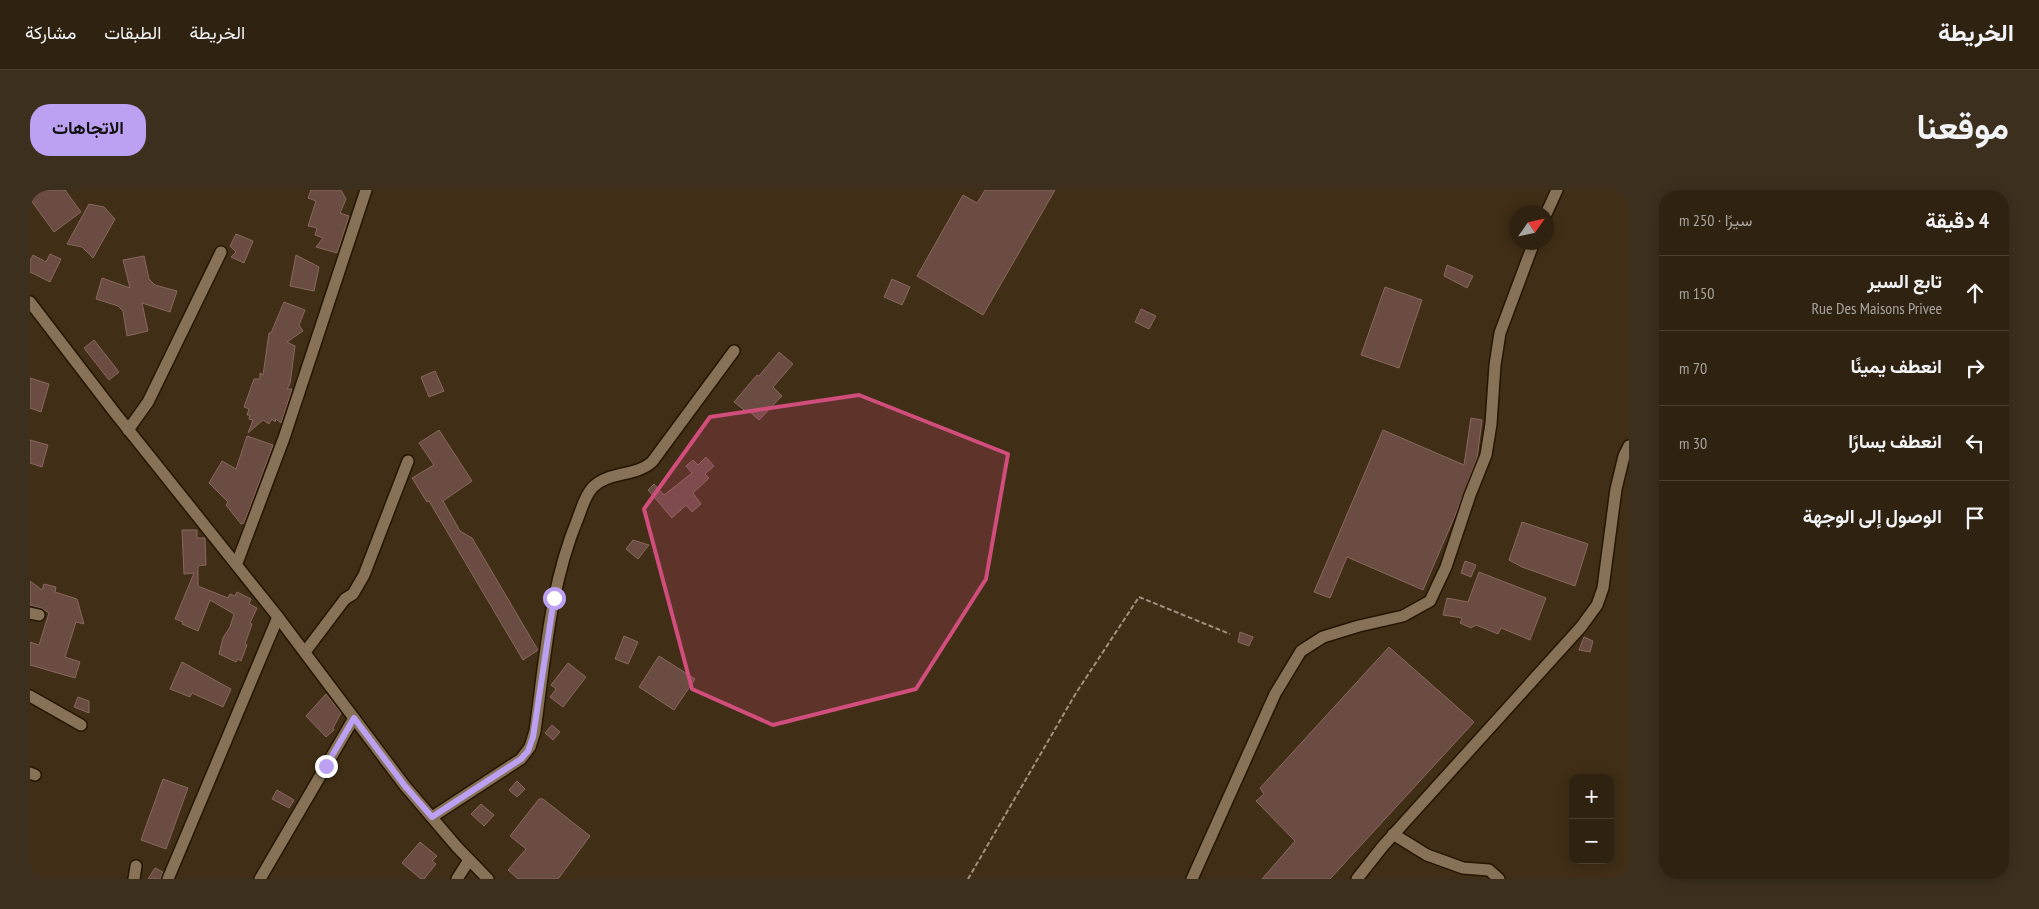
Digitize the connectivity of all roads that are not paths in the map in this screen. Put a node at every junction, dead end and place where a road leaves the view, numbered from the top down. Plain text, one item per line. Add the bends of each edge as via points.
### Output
1 (366, 190) edge
2 (1557, 190) edge
3 (1550, 205) edge
4 (1531, 250) edge
5 (221, 252) dead end
6 (30, 302) edge
7 (734, 350) dead end
8 (128, 430) junction
9 (1629, 446) edge
10 (408, 461) dead end
11 (237, 563) junction
12 (278, 617) junction
13 (305, 652) junction
14 (30, 696) edge
15 (354, 718) junction
16 (81, 725) dead end
17 (432, 817) junction
18 (1394, 834) junction
19 (469, 860) junction
20 (136, 866) dead end
21 (134, 879) edge
22 (168, 879) edge
23 (260, 879) edge
24 (457, 879) edge
25 (488, 879) edge
26 (1192, 879) edge
27 (1357, 879) edge
28 (1499, 879) edge

1 - 11 street via 281,447
2 - 3 street
4 - 26 street via 1500,333 1486,455 1446,567 1430,601 1403,616 1323,637 1301,651 1274,694
5 - 8 street via 148,402
6 - 8 street
7 - 17 street via 652,462 640,470 606,478 589,492 564,556 551,614 530,747 521,759
8 - 11 street
9 - 18 street via 1616,489 1604,579 1597,605 1581,627
10 - 13 street via 354,594
11 - 12 street
12 - 13 street
12 - 22 street
13 - 15 street
14 - 16 street
15 - 17 street
15 - 23 street
17 - 19 street
18 - 27 street
18 - 28 street via 1427,855 1463,868 1490,870
19 - 24 street
19 - 25 street
20 - 21 street

